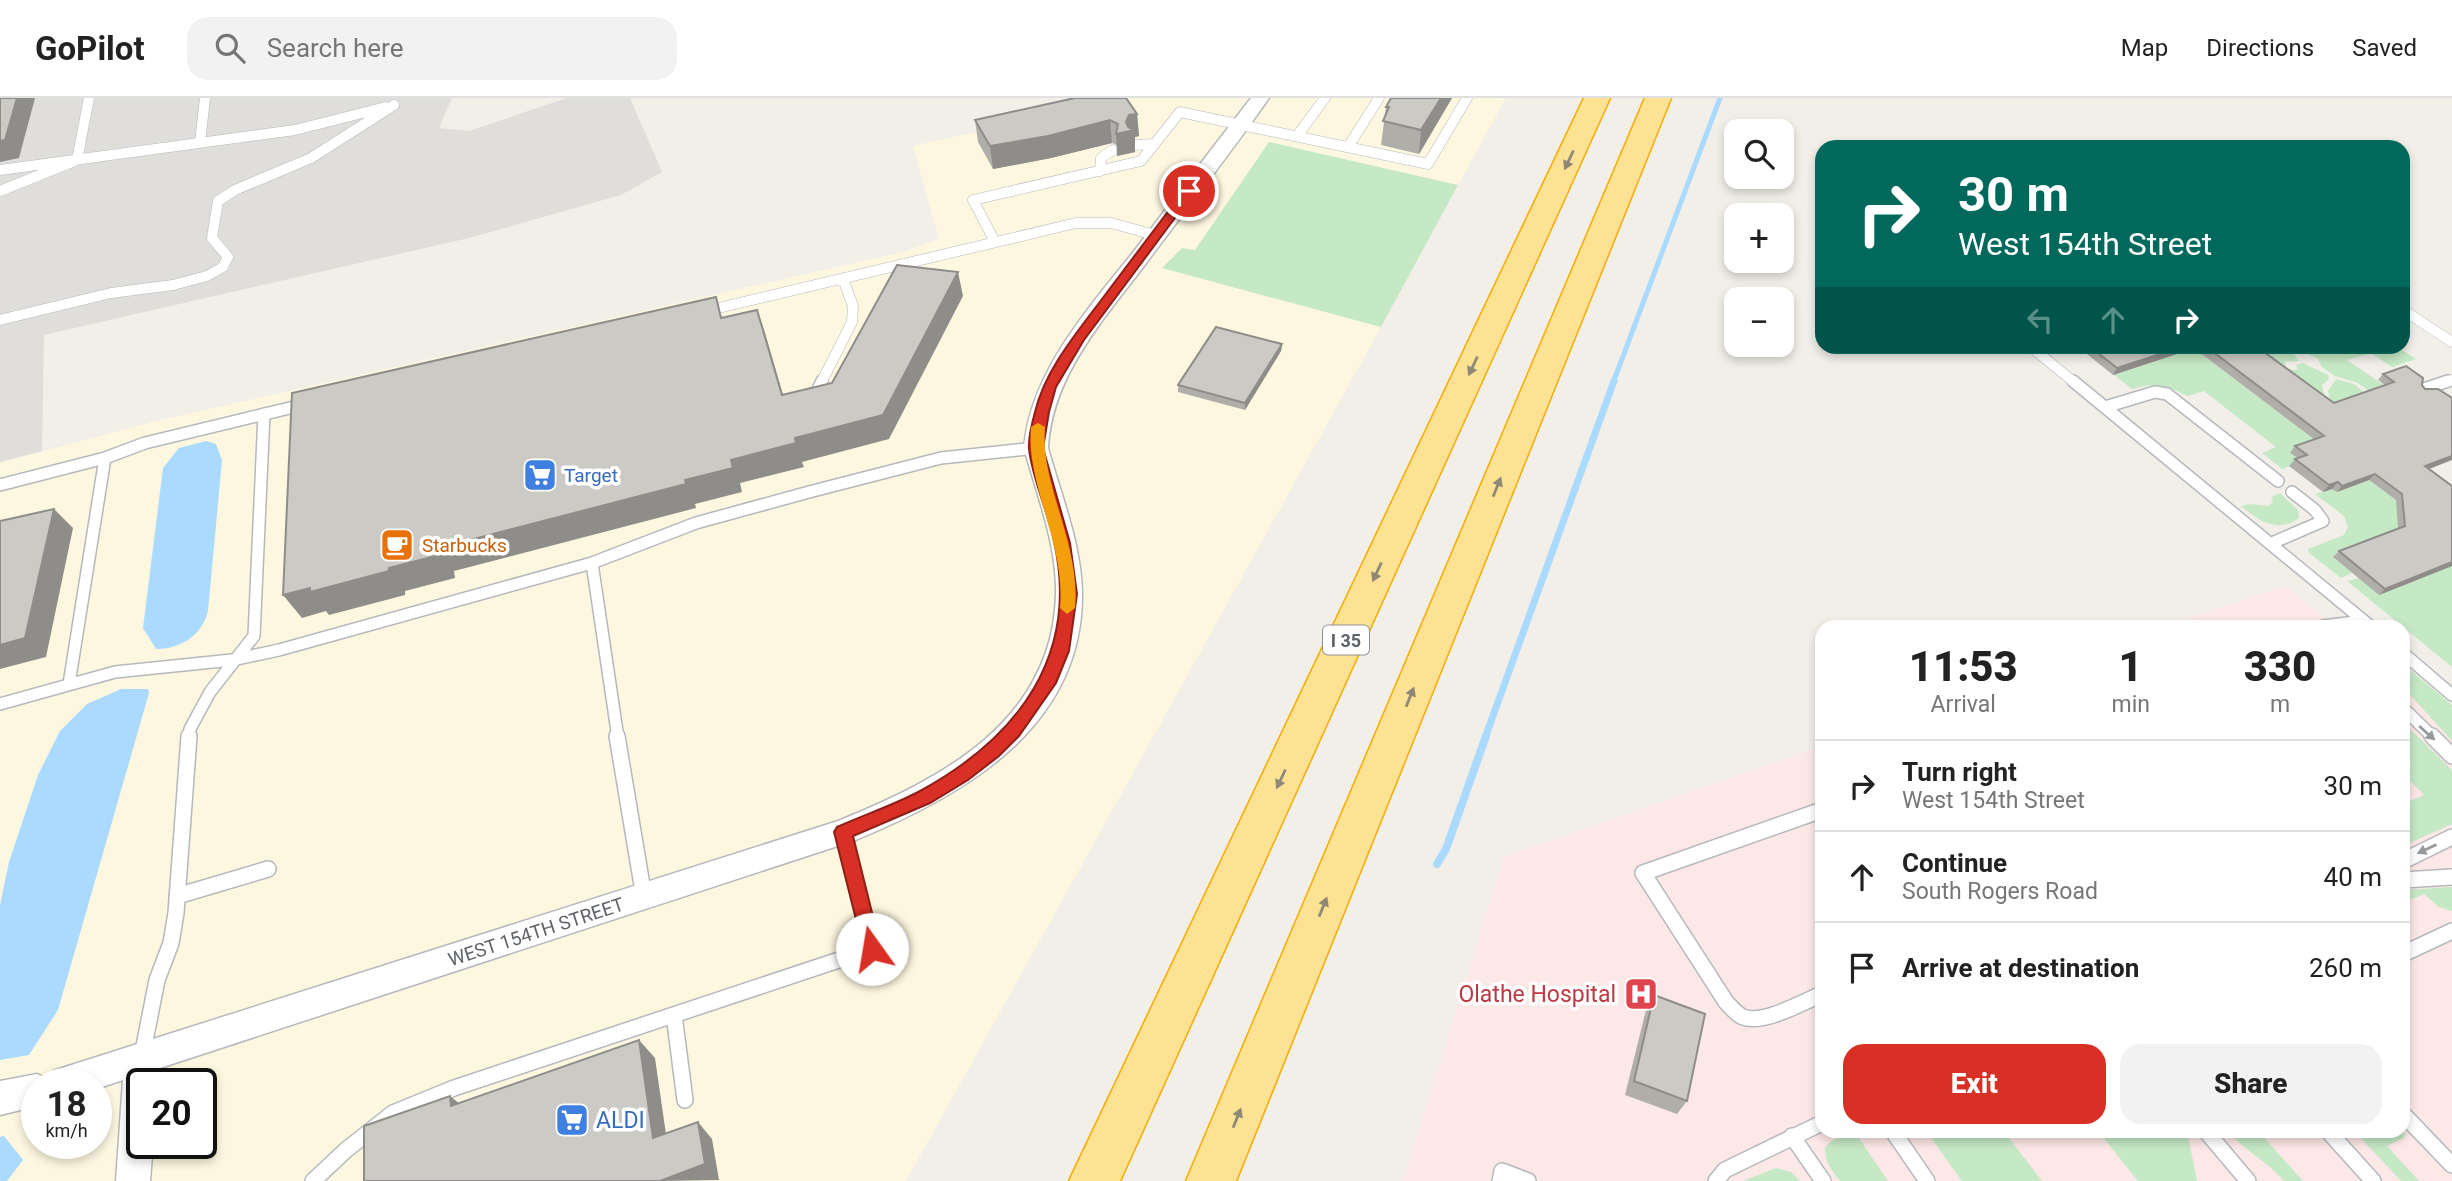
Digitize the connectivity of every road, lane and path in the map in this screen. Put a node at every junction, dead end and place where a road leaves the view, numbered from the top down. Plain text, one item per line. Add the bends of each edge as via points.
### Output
1 (89, 98) edge
2 (205, 98) edge
3 (1260, 98) edge
4 (1325, 98) edge
5 (1379, 98) edge
6 (1467, 98) edge
7 (1597, 98) edge
8 (1658, 98) edge
9 (394, 101) edge
10 (1240, 125) junction
11 (1297, 136) junction
12 (200, 143) junction
13 (1155, 144) junction
14 (1135, 145) dead end
15 (1348, 147) junction
16 (1113, 150) dead end
17 (77, 160) junction
18 (0, 170) edge
19 (1100, 171) junction
20 (0, 191) edge
21 (1156, 235) junction
22 (995, 242) junction
23 (843, 279) junction
24 (695, 313) edge
25 (2410, 315) edge
26 (0, 320) edge
27 (2452, 342) edge
28 (2040, 354) edge
29 (2452, 380) edge
30 (818, 389) edge
31 (2424, 389) edge
32 (318, 401) edge
33 (2105, 407) junction
34 (264, 414) junction
35 (1036, 448) junction
36 (105, 457) junction
37 (2278, 481) dead end
38 (0, 485) edge
39 (2292, 492) dead end
40 (2272, 543) junction
41 (592, 563) junction
42 (2360, 620) edge
43 (2410, 659) edge
44 (232, 660) junction
45 (69, 684) junction
46 (2452, 695) edge
47 (0, 704) edge
48 (2410, 715) edge
49 (993, 751) joint
50 (2452, 756) edge
51 (1815, 812) edge
52 (843, 832) junction
53 (2452, 837) edge
54 (2410, 858) edge
55 (268, 869) dead end
56 (2452, 877) edge
57 (2410, 880) edge
58 (177, 896) junction
59 (644, 897) junction
60 (2452, 931) edge
61 (2410, 951) edge
62 (1815, 997) edge
63 (674, 1015) junction
64 (141, 1060) junction
65 (112, 1069) edge
66 (21, 1093) edge
67 (0, 1098) edge
68 (685, 1100) dead end
69 (2410, 1121) edge
70 (1815, 1126) edge
71 (1793, 1136) junction
72 (1897, 1138) edge
73 (2212, 1138) edge
74 (2334, 1138) edge
75 (2452, 1165) edge
76 (133, 1181) edge
77 (313, 1181) edge
78 (1094, 1181) edge
79 (1211, 1181) edge
80 (1500, 1181) edge
81 (1528, 1181) edge
82 (1716, 1181) edge
83 (1822, 1181) edge
84 (1927, 1181) edge
85 (2248, 1181) edge
86 (2373, 1181) edge

1 - 17 lane
2 - 12 lane
3 - 10 street
4 - 11 lane
5 - 15 lane
6 - 15 lane via 1428,164
7 -> 78 highway, I 35
79 -> 8 highway
9 - 12 lane via 295,130
9 - 26 lane via 311,158 218,201 212,238 228,257 223,267 207,276
10 - 11 lane
10 - 13 lane via 1180,112
10 - 21 street
11 - 15 lane
12 - 17 lane
13 - 14 lane
13 - 19 lane via 1142,161
16 - 19 lane via 1101,158
17 - 18 lane
17 - 20 lane
19 - 22 lane via 973,200
21 - 22 lane via 1096,221
21 - 35 street via 1079,338 1050,387
22 - 23 lane
23 - 24 lane
23 - 30 lane via 853,306 852,322
25 - 27 lane
28 - 33 lane
29 - 31 lane
32 - 34 lane
33 - 37 lane via 2155,392 2167,394
33 - 40 lane
34 - 36 lane
34 - 44 lane via 254,636
35 - 41 lane via 941,458 696,523
35 - 49 street via 1062,543 1069,594 1066,622 1050,679 1034,706
36 - 38 lane
36 - 45 lane
39 - 40 lane via 2323,521
40 - 42 lane
41 - 44 lane
41 - 59 lane
43 - 46 lane
44 - 45 lane via 115,672
44 - 58 lane via 190,729
45 - 47 lane
48 -> 50 lane
49 - 52 street, WEST 154TH STREET via 924,797
51 - 62 lane via 1643,873 1737,1014 1767,1016
52 - 59 street, WEST 154TH STREET
52 - 63 lane via 872,949
53 -> 54 lane
55 - 58 lane
56 - 57 lane
58 - 64 lane via 171,943 157,980
59 - 64 street, WEST 154TH STREET
60 - 61 lane
63 - 68 lane
63 - 77 lane via 454,1088 393,1114
64 - 65 street, WEST 154TH STREET
64 - 76 street
66 - 67 street
69 - 75 lane
70 - 71 lane
71 - 82 lane via 1725,1170
71 - 83 lane
72 - 84 lane
73 - 85 lane
74 - 86 lane
80 - 81 lane via 1502,1171

